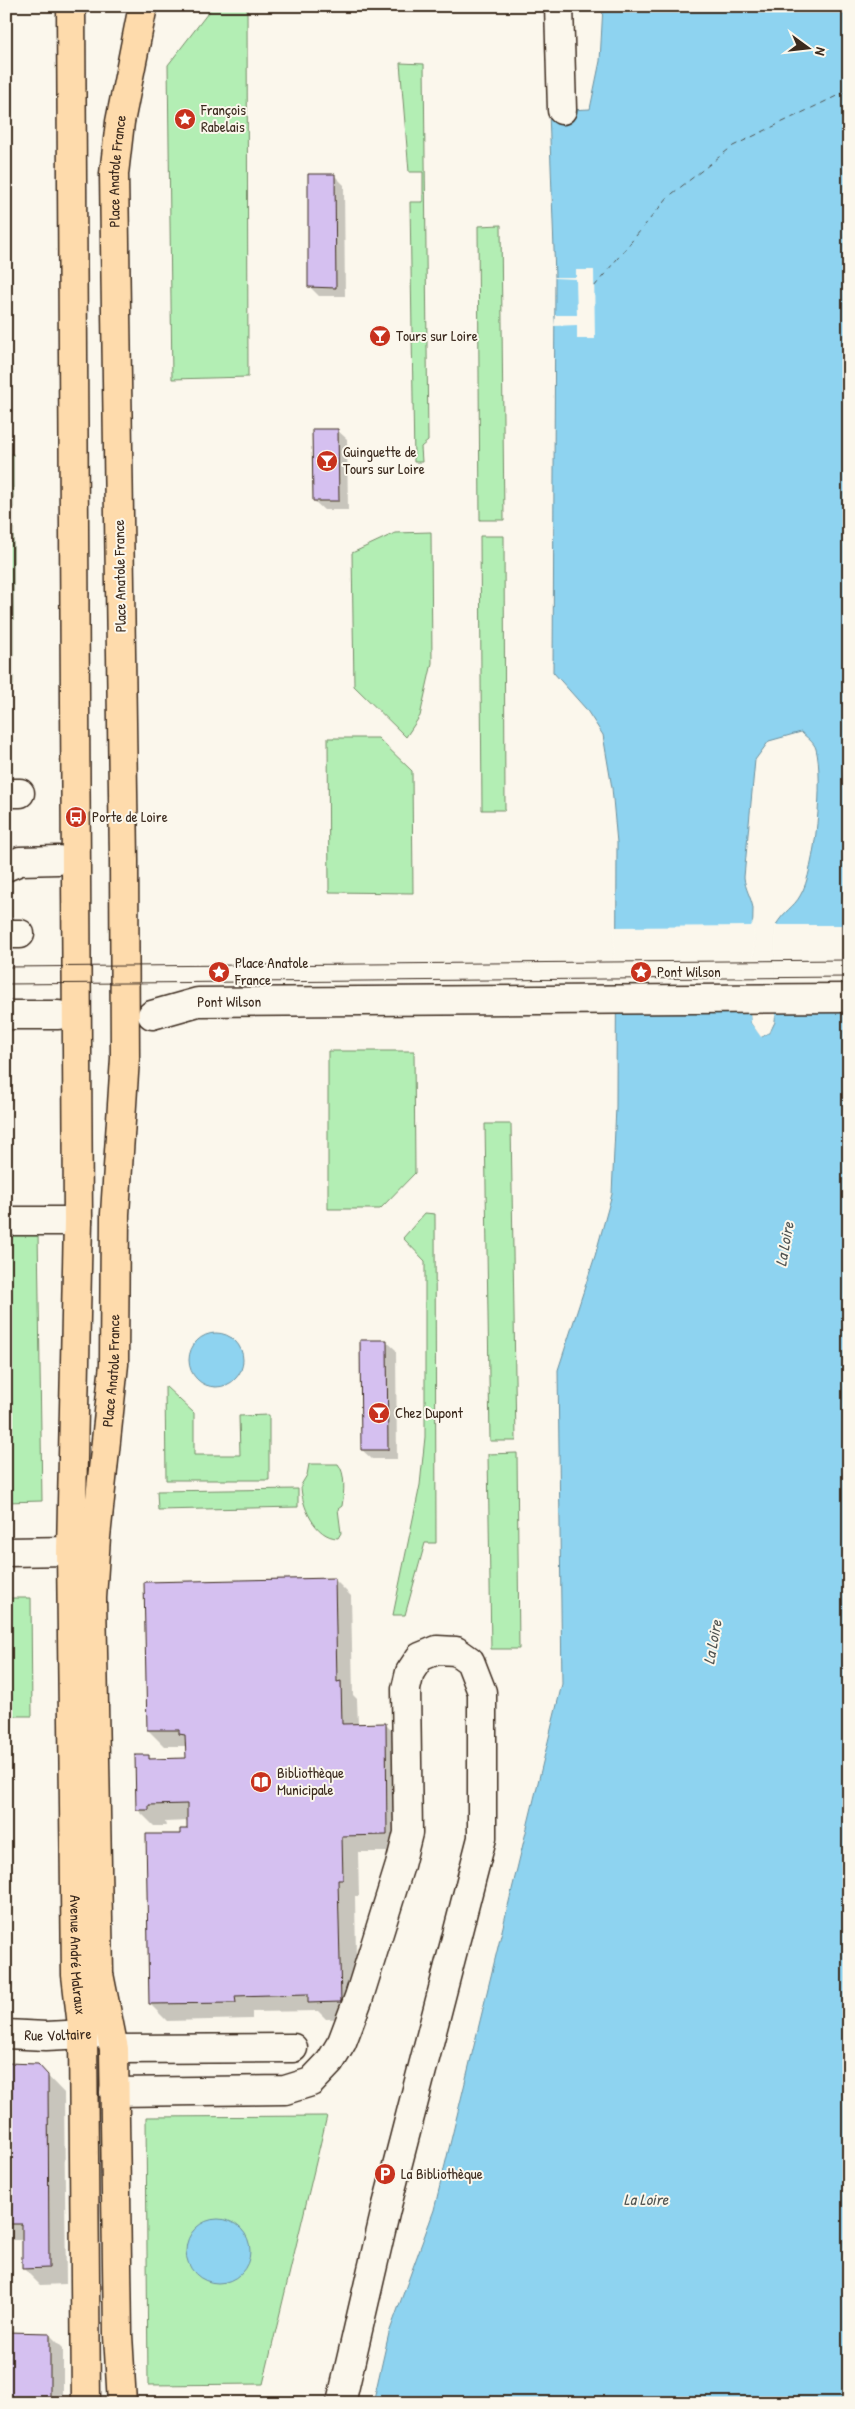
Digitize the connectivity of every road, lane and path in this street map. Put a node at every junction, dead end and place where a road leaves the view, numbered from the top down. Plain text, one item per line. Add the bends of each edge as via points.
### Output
1 (71, 6) edge
2 (143, 6) edge
3 (559, 6) edge
4 (562, 110) dead end
5 (58, 860) dead end
6 (6, 867) edge
7 (849, 998) edge
8 (6, 1015) edge
9 (58, 1015) dead end
10 (152, 1016) dead end
11 (6, 1221) edge
12 (78, 1221) junction
13 (96, 1536) joint
14 (71, 1551) junction
15 (6, 1552) edge
16 (6, 2034) edge
17 (83, 2034) junction
18 (113, 2041) junction
19 (293, 2048) dead end
20 (114, 2092) junction
21 (86, 2403) edge
22 (122, 2403) edge
23 (341, 2403) edge

1 - 12 main road
2 - 13 main road, Place Anatole France via 120,122 114,174 125,1058 115,1214 114,1364
3 - 4 street
5 - 6 street via 20,861
7 - 10 street, Pont Wilson via 198,1002
8 - 9 street
11 - 12 street
12 - 14 main road, Avenue André Malraux
13 - 18 main road, Avenue André Malraux via 92,1598 99,1974
14 - 15 street
14 - 17 main road, Avenue André Malraux via 76,1975
16 - 17 street, Rue Voltaire
17 - 18 street, Rue Voltaire
17 - 21 main road, Avenue André Malraux
18 - 19 street, Rue Voltaire
18 - 20 main road, Avenue André Malraux
20 - 22 main road, Avenue André Malraux
20 - 23 street via 286,2090 311,2082 330,2062 342,2042 359,1997 408,1833 406,1689 410,1672 420,1657 437,1650 456,1651 470,1661 482,1692 482,1838 386,2209

